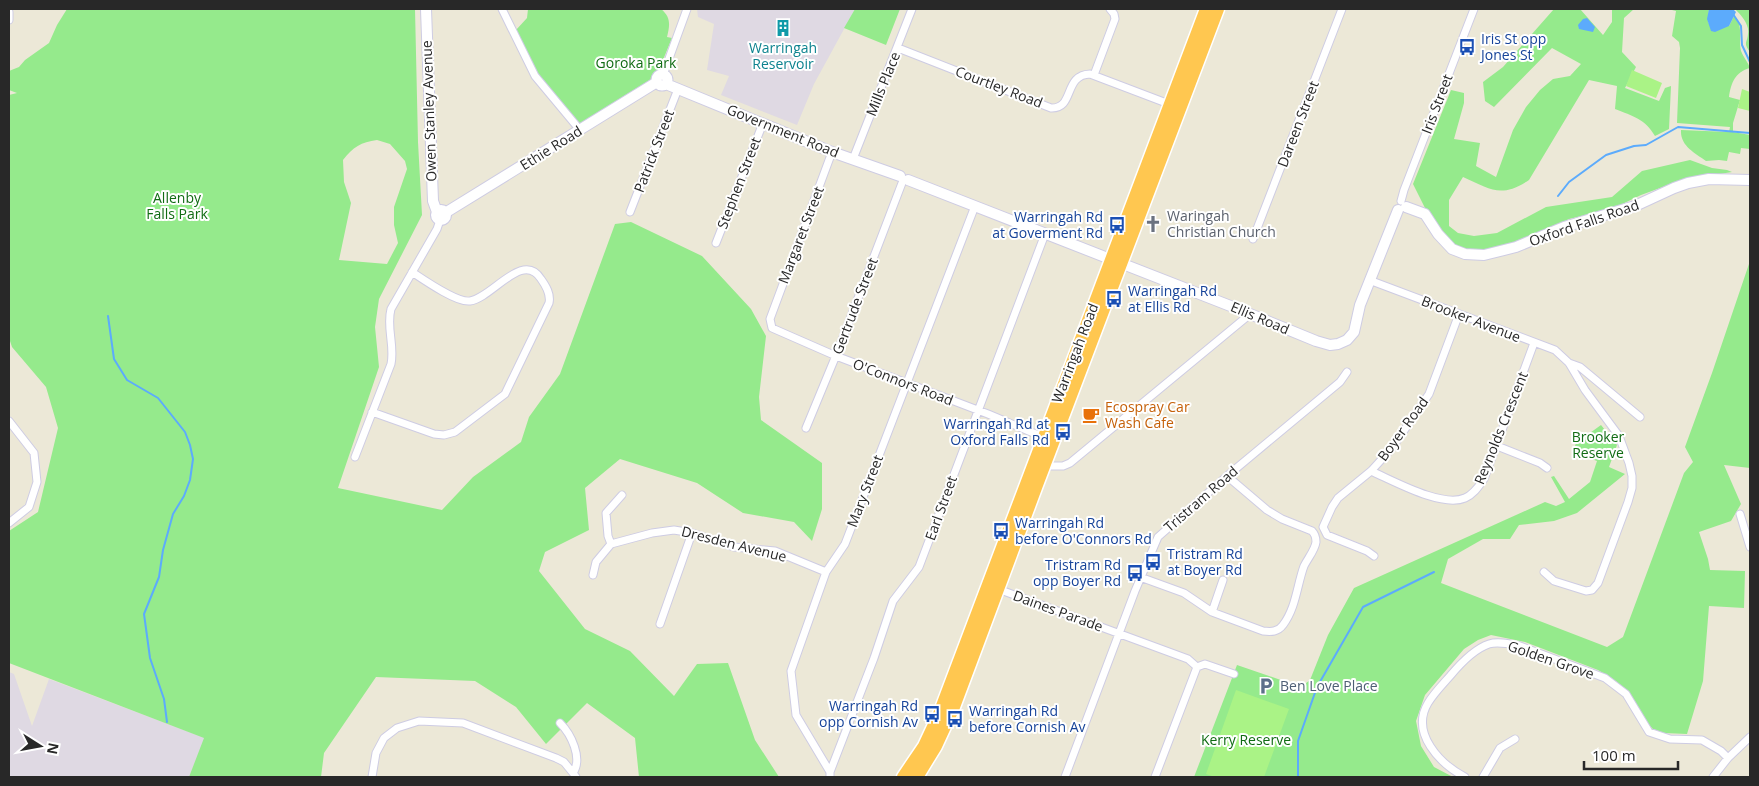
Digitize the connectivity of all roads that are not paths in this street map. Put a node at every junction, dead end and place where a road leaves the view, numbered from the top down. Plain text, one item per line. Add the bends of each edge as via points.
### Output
1 (426, 9) edge
2 (502, 9) edge
3 (687, 9) edge
4 (912, 9) edge
5 (1110, 9) edge
6 (1206, 9) edge
7 (1218, 9) edge
8 (1342, 9) edge
9 (1474, 9) edge
10 (9, 12) edge
11 (9, 20) edge
12 (898, 48) junction
13 (1094, 75) junction
14 (662, 80) junction
15 (678, 89) junction
16 (1169, 104) junction
17 (763, 123) junction
18 (580, 130) junction
19 (832, 152) junction
20 (853, 159) junction
21 (903, 180) junction
22 (1750, 180) edge
23 (975, 206) junction
24 (1402, 206) junction
25 (630, 212) dead end
26 (441, 215) junction
27 (1045, 234) junction
28 (1253, 239) dead end
29 (716, 243) dead end
30 (1116, 262) junction
31 (412, 272) junction
32 (1369, 280) junction
33 (1459, 314) junction
34 (1250, 315) junction
35 (770, 319) joint
36 (1534, 343) junction
37 (836, 356) junction
38 (1569, 363) junction
39 (1347, 372) dead end
40 (906, 384) junction
41 (977, 411) junction
42 (372, 412) junction
43 (1640, 417) dead end
44 (9, 421) edge
45 (806, 428) dead end
46 (1043, 437) junction
47 (1497, 446) junction
48 (355, 457) dead end
49 (1044, 466) junction
50 (1547, 468) dead end
51 (1371, 471) junction
52 (1227, 476) junction
53 (622, 495) dead end
54 (1740, 514) dead end
55 (9, 523) edge
56 (692, 533) junction
57 (611, 544) junction
58 (1750, 548) edge
59 (1374, 556) dead end
60 (826, 572) junction
61 (1544, 572) dead end
62 (593, 575) dead end
63 (1140, 577) junction
64 (1223, 580) dead end
65 (998, 589) junction
66 (1212, 612) junction
67 (660, 624) dead end
68 (1119, 633) junction
69 (1197, 667) junction
70 (1234, 674) dead end
71 (560, 724) dead end
72 (1750, 737) edge
73 (1515, 739) dead end
74 (930, 756) junction
75 (1728, 758) junction
76 (830, 774) edge
77 (575, 775) edge
78 (372, 776) edge
79 (381, 777) edge
80 (903, 777) edge
81 (917, 777) edge
82 (923, 777) edge
83 (1065, 777) edge
84 (1155, 777) edge
85 (1465, 777) edge
86 (1484, 777) edge
87 (1712, 777) edge

1 - 26 street, Owen Stanley Avenue via 433,201
2 - 18 street via 534,76
3 - 14 street
4 - 12 street, Mills Place
5 - 13 street via 1115,19
6 - 16 highway, Warringah Road
7 - 30 highway, Warringah Road
8 - 28 street, Dareen Street
9 - 24 street, Iris Street via 1404,190
10 - 11 street
12 - 13 street, Courtley Road via 1050,108 1057,108 1065,102 1080,76
12 - 20 street, Mills Place
13 - 16 street
14 - 15 street, Government Road
14 - 18 street, Ethie Road
15 - 17 street, Government Road
15 - 25 street, Patrick Street
16 - 30 highway, Warringah Road
17 - 19 street, Government Road
17 - 29 street, Stephen Street
18 - 26 street, Ethie Road
19 - 20 street, Government Road
19 - 35 street, Margaret Street
20 - 21 street, Government Road
21 - 23 street, Government Road
21 - 37 street, Gertrude Street
22 - 24 street, Oxford Falls Road via 1709,179 1688,183 1635,206 1484,255 1465,254 1452,249 1425,214
23 - 27 street, Government Road
23 - 40 street, Mary Street
24 - 32 street
26 - 31 street via 437,229
27 - 30 street, Government Road
27 - 41 street, Earl Street
30 - 34 street, Ellis Road
30 - 46 highway, Warringah Road
30 - 49 highway, Warringah Road
31 - 42 street via 390,314 392,358
31 - 42 street via 459,300 470,302 520,270 529,268 541,278 549,303 506,394 456,432 434,434
32 - 33 street, Brooker Avenue
32 - 34 street, Ellis Road via 1354,332 1344,342 1333,345 1321,343
33 - 36 street, Brooker Avenue
33 - 51 street, Boyer Road via 1429,394 1392,448
34 - 49 street via 1070,463
35 - 37 street, O'Connors Road via 772,328
36 - 38 street, Brooker Avenue via 1555,350
36 - 47 street, Reynolds Crescent
37 - 40 street, O'Connors Road
37 - 45 street, Gertrude Street
38 - 43 street, Brooker Avenue via 1580,368
38 - 61 street, Brooker Avenue via 1619,436 1629,463 1632,488 1598,583 1592,590 1579,590 1554,581
39 - 52 street, Tristram Road via 1340,382
40 - 41 street, O'Connors Road
40 - 60 street, Mary Street via 845,544
41 - 46 street, O'Connors Road
41 - 76 street, Earl Street via 919,567 894,601
42 - 48 street
44 - 55 street via 34,453 37,482 29,508
46 - 80 highway, Warringah Road via 939,714 924,746
47 - 50 street
47 - 51 street, Reynolds Crescent via 1484,479 1471,495 1458,500 1437,499
49 - 65 highway, Warringah Road
51 - 59 street, Boyer Road via 1338,498 1323,527 1327,535
52 - 63 street, Tristram Road via 1158,537
52 - 66 street via 1267,510 1312,531 1316,540 1287,618 1277,631 1263,631
53 - 57 street via 606,513
54 - 58 street
56 - 57 street, Dresden Avenue via 664,531
56 - 60 street, Dresden Avenue via 734,547 775,552
56 - 67 street
57 - 62 street via 596,562
60 - 76 street, Mary Street via 791,671 796,715
63 - 66 street via 1184,593
63 - 68 street, Tristram Road
64 - 66 street
65 - 68 street, Daines Parade
65 - 74 highway, Warringah Road via 954,707
68 - 69 street via 1188,659
68 - 83 street, Tristram Road
69 - 70 street via 1205,664
69 - 84 street
71 - 77 street via 573,741
72 - 75 street
73 - 86 street via 1500,748
74 - 81 highway, Warringah Road
74 - 82 street
75 - 85 street, Golden Grove via 1702,740 1670,739 1649,732 1626,694 1605,678 1520,646 1489,644 1472,654 1453,672 1427,704 1423,714 1424,735 1429,745 1454,772
75 - 87 street
77 - 78 street via 564,762 539,751 463,723 435,720 412,722 390,732 376,753
78 - 79 street

